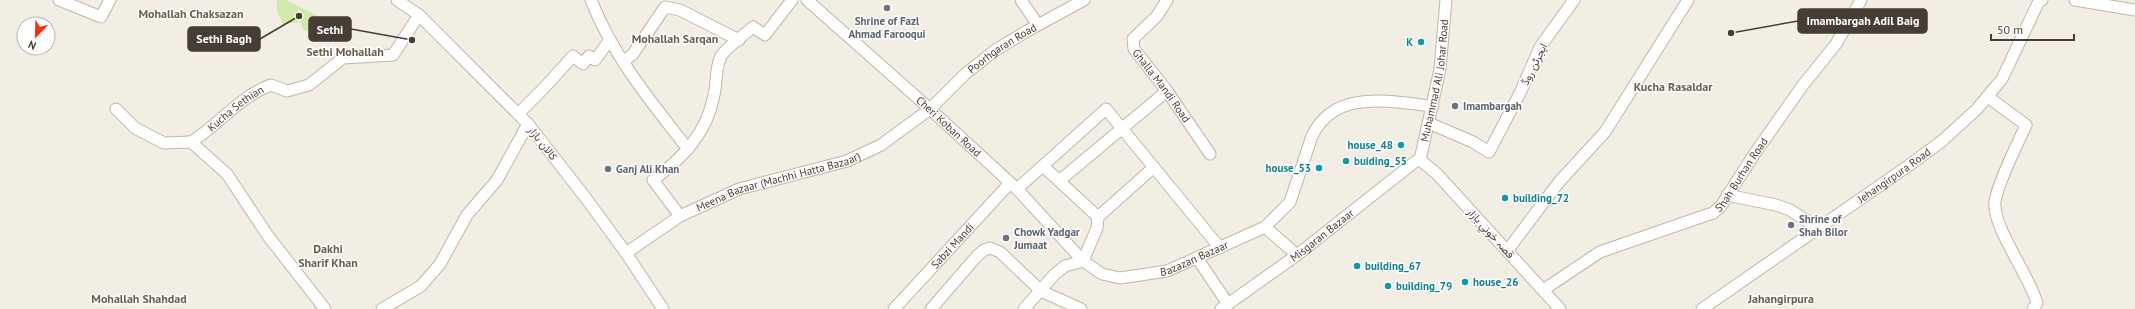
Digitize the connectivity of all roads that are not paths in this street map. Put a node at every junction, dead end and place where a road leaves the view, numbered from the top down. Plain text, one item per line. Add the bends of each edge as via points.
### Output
1 (59, 0) edge
2 (110, 0) edge
3 (397, 0) edge
4 (591, 0) edge
5 (792, 0) edge
6 (807, 0) edge
7 (1021, 0) edge
8 (1084, 0) edge
9 (1167, 0) edge
10 (1446, 0) edge
11 (1574, 0) edge
12 (1688, 0) edge
13 (1861, 0) edge
14 (2042, 0) edge
15 (2075, 0) edge
16 (2135, 10) edge
17 (419, 15) junction
18 (1038, 25) junction
19 (739, 40) junction
20 (609, 41) junction
21 (623, 62) junction
22 (1167, 91) junction
23 (1988, 98) junction
24 (1433, 106) junction
25 (116, 109) dead end
26 (930, 109) junction
27 (518, 114) junction
28 (1429, 123) junction
29 (528, 124) junction
30 (1121, 127) junction
31 (191, 142) junction
32 (688, 149) junction
33 (1210, 154) dead end
34 (1420, 160) junction
35 (1043, 166) junction
36 (1154, 167) junction
37 (1059, 181) junction
38 (1013, 186) junction
39 (1727, 195) junction
40 (680, 216) junction
41 (1098, 217) junction
42 (1265, 227) junction
43 (1818, 228) junction
44 (1220, 248) junction
45 (1507, 251) junction
46 (626, 253) junction
47 (1297, 254) junction
48 (1197, 258) junction
49 (1083, 261) junction
50 (1543, 290) junction
51 (1041, 292) junction
52 (1225, 306) edge
53 (326, 309) edge
54 (382, 309) edge
55 (662, 309) edge
56 (894, 309) edge
57 (931, 309) edge
58 (1024, 309) edge
59 (1081, 309) edge
60 (1560, 309) edge
61 (1702, 309) edge
62 (2033, 309) edge

1 - 2 street via 101,18
3 - 17 street, کالان بازار
4 - 20 street
5 - 19 street via 765,35 753,27
6 - 26 street, Cheri Koban Road
7 - 18 street
8 - 18 street, Poorhgaran Road
9 - 22 street, Ghalla Mandi Road via 1158,16 1133,39 1134,49
10 - 24 street, Muhammad Ali Johar Road via 1440,69 1432,100
11 - 28 street, ایجرٹن روڈ via 1540,47 1520,94 1489,152 1473,142
12 - 45 street via 1605,132 1559,182
13 - 39 street, Shah Burhan Road via 1836,44 1803,85
14 - 23 street, Jehangirpura Road via 2002,79
15 - 16 street
17 - 27 street, کالان بازار
17 - 31 street, Kucha Sethian via 393,55 342,58 309,85 287,91 271,84 241,102 208,131
18 - 26 street, Poorhgaran Road via 994,51 964,75
19 - 21 street via 680,10 665,7 633,54
19 - 32 street via 722,56 717,68 711,114
20 - 21 street
20 - 27 street via 595,60 590,56 583,64 573,56
21 - 32 street
22 - 30 street
22 - 33 street, Ghalla Mandi Road
23 - 43 street, Jehangirpura Road via 1939,143
23 - 62 street via 2026,125 1995,201 1996,217 2033,289 2037,303
24 - 28 street, Muhammad Ali Johar Road
24 - 42 street, Bazazan Bazaar via 1352,102 1328,116 1312,136 1290,202
25 - 31 street via 136,128 164,143
26 - 38 street, Cheri Koban Road
26 - 40 street, Meena Bazaar (Machhi Hatta Bazaar) via 881,145 847,161 739,189
27 - 29 street, کالان بازار
28 - 34 street, Muhammad Ali Johar Road
29 - 46 street, کالان بازار
29 - 54 street via 497,180 466,215 440,264 421,286
30 - 35 street, Sabzi Mandi via 1106,109
30 - 36 street
30 - 37 street
31 - 53 street via 227,174 268,236
32 - 40 street via 653,180
34 - 45 street, قصہ خوني بازار via 1437,174
34 - 47 street, Misgaran Bazaar
35 - 37 street
35 - 38 street, Sabzi Mandi
36 - 41 street
36 - 44 street
37 - 41 street
38 - 49 street, Cheri Koban Road
38 - 56 street, Sabzi Mandi
39 - 43 street via 1783,208
39 - 50 street, Shah Burhan Road via 1721,206 1713,213 1600,252
40 - 46 street, Meena Bazaar (Machhi Hatta Bazaar)
41 - 49 street via 1098,228
42 - 44 street, Bazazan Bazaar
42 - 47 street
43 - 61 street, Jehangirpura Road
44 - 48 street, Bazazan Bazaar
45 - 50 street, قصہ خوني بازار
46 - 55 street, کالان بازار
47 - 52 street, Misgaran Bazaar
48 - 49 street, Bazazan Bazaar via 1167,271 1120,278 1102,274
48 - 52 street
49 - 51 street via 1065,266
50 - 60 street, قصہ خوني بازار
51 - 57 street via 1000,252 990,248 977,256
51 - 58 street
51 - 59 street

